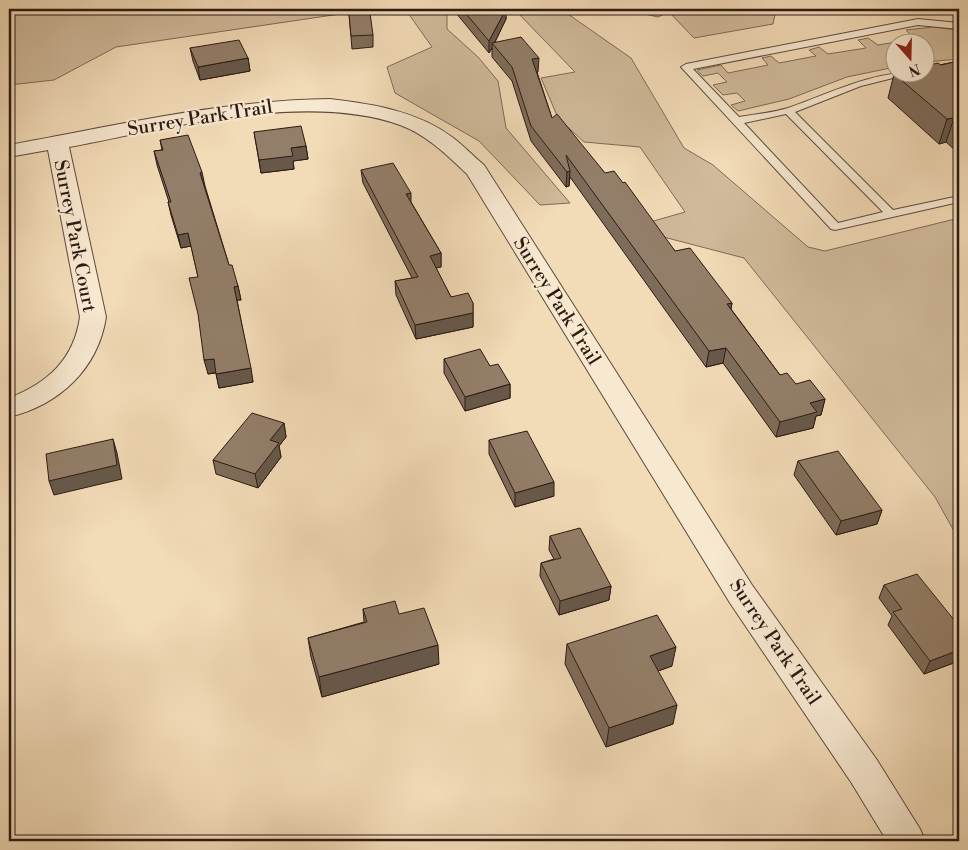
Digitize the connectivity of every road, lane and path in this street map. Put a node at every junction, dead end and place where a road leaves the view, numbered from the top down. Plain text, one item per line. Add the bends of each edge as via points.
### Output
1 (959, 26) edge
2 (886, 78) edge
3 (788, 111) junction
4 (736, 122) junction
5 (56, 142) junction
6 (9, 151) edge
7 (959, 198) edge
8 (891, 214) junction
9 (9, 408) edge
10 (907, 841) edge

1 - 4 lane via 918,22 686,68
2 - 3 lane via 858,84
3 - 4 lane
3 - 8 lane
4 - 8 lane via 835,227
5 - 6 street, Surrey Park Trail
5 - 9 street, Surrey Park Court via 93,318 92,332 74,367 36,396
5 - 10 street, Surrey Park Trail via 250,108 301,104 339,106 387,115 433,133 460,152 476,170 741,594 864,771
7 - 8 lane

